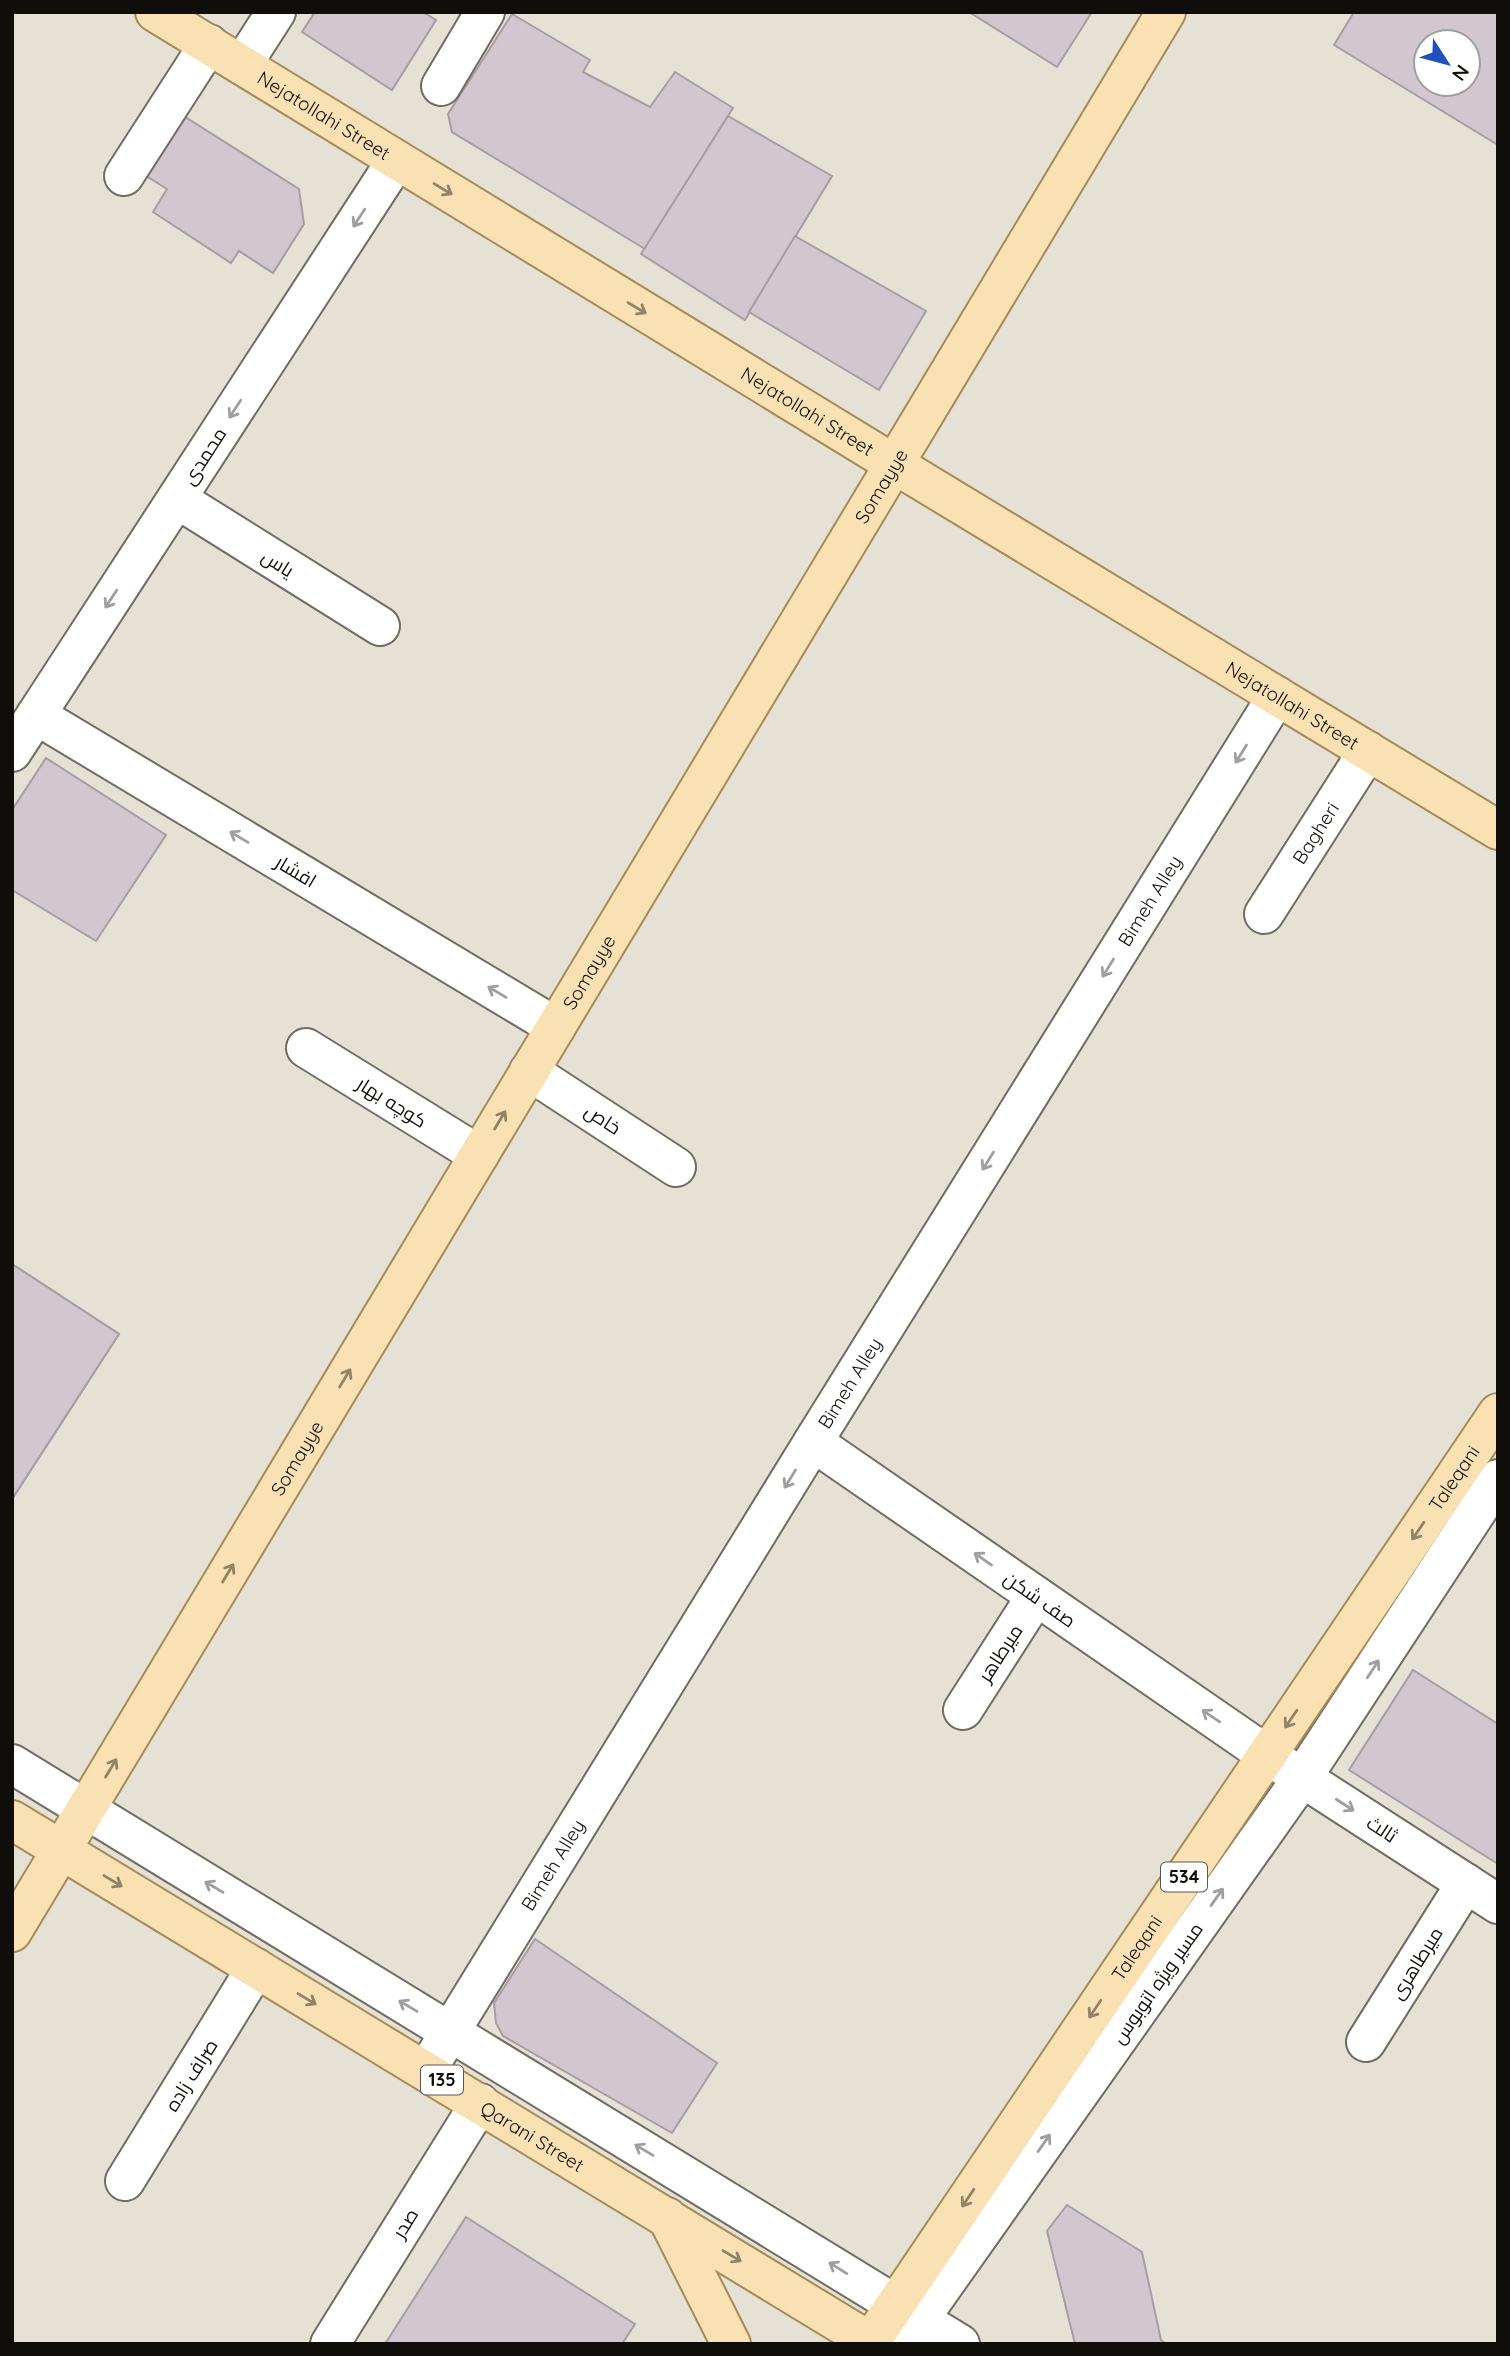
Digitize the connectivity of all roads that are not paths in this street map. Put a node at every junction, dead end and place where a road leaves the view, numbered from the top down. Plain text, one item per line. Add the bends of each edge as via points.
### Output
1 (155, 12) edge
2 (276, 12) edge
3 (485, 12) edge
4 (1166, 12) edge
5 (209, 44) junction
6 (242, 65) junction
7 (441, 86) dead end
8 (396, 161) junction
9 (124, 176) dead end
10 (894, 464) junction
11 (177, 499) junction
12 (380, 626) dead end
13 (1277, 696) junction
14 (36, 715) junction
15 (1368, 751) junction
16 (12, 752) edge
17 (1498, 830) edge
18 (1264, 914) dead end
19 (556, 1027) junction
20 (306, 1048) dead end
21 (529, 1071) junction
22 (479, 1155) junction
23 (676, 1167) dead end
24 (1498, 1413) edge
25 (813, 1442) junction
26 (1498, 1479) edge
27 (1036, 1596) junction
28 (963, 1710) dead end
29 (1267, 1755) junction
30 (12, 1764) edge
31 (1302, 1777) junction
32 (86, 1809) junction
33 (12, 1820) edge
34 (61, 1850) junction
35 (1466, 1883) junction
36 (1498, 1903) edge
37 (12, 1932) edge
38 (256, 1968) junction
39 (451, 2032) junction
40 (1366, 2042) dead end
41 (426, 2071) junction
42 (480, 2103) junction
43 (125, 2181) dead end
44 (667, 2217) junction
45 (889, 2333) edge
46 (330, 2344) edge
47 (731, 2344) edge
48 (960, 2344) edge

1 - 5 main road, Nejatollahi Street
2 - 6 street
3 - 7 street
4 - 10 main road, Somayye
5 - 6 main road, Nejatollahi Street
5 - 9 street
6 - 8 main road, Nejatollahi Street
8 -> 10 main road, Nejatollahi Street
8 -> 11 street, محمدی
10 - 13 main road, Nejatollahi Street
10 - 19 main road, Somayye
11 - 12 street, یاس
11 -> 14 street, محمدی
13 - 15 main road, Nejatollahi Street
13 -> 25 street, Bimeh Alley
14 - 16 street, محمدی
19 -> 14 street, افشار
15 - 17 main road, Nejatollahi Street
15 - 18 street, Bagheri
19 - 21 main road, Somayye
20 - 22 street, کوچه بهار
22 -> 21 main road, Somayye
21 - 23 street, خاص
32 -> 22 main road, Somayye
24 -> 29 main road, Taleqani / 534
27 -> 25 street, صف شکن
25 -> 39 street, Bimeh Alley
31 -> 26 street, مسیر ویژه اتوبوس
27 - 28 street, میرطاهر
29 -> 27 street, صف شکن
29 - 31 street, ثالث
29 -> 45 main road, Taleqani / 534
30 - 32 street
31 -> 35 street, ثالث
45 -> 31 street, مسیر ویژه اتوبوس
32 - 34 main road, Somayye
39 -> 32 street
33 - 34 main road, Qarani Street / 135
34 - 37 main road, Somayye
34 -> 38 main road, Qarani Street / 135
35 - 36 street, ثالث
35 - 40 street, میرطاهری
38 -> 41 main road, Qarani Street / 135
38 - 43 street, صراف زاده
39 - 41 street, Bimeh Alley
45 -> 39 street
41 - 42 main road, Qarani Street / 135
42 - 44 main road, Qarani Street / 135
42 - 46 street, صدر
44 -> 45 main road, Qarani Street / 135
44 - 47 main road
45 - 48 street

